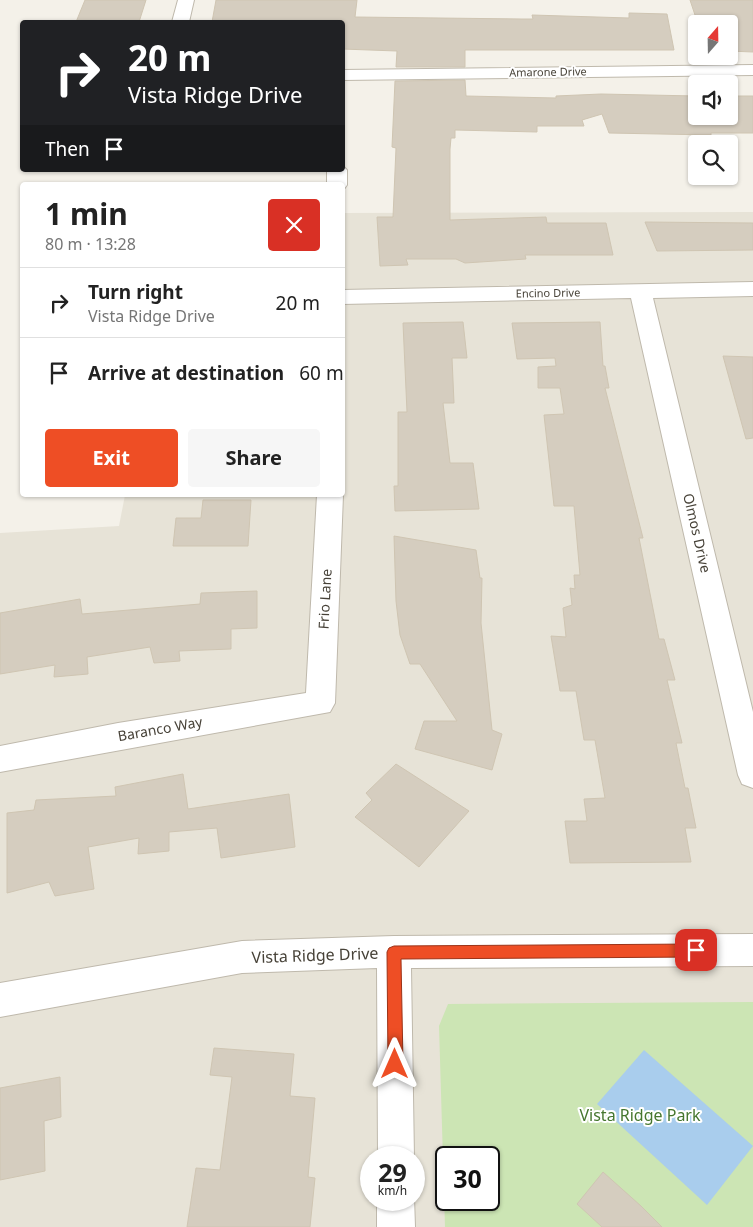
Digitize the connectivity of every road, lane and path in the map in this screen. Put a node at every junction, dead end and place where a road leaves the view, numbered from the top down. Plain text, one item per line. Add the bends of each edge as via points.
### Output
1 (186, 0) edge
2 (181, 20) edge
3 (753, 70) edge
4 (345, 75) edge
5 (753, 289) edge
6 (641, 292) junction
7 (345, 297) edge
8 (330, 497) edge
9 (320, 702) joint
10 (0, 759) edge
11 (753, 775) edge
12 (753, 950) edge
13 (394, 952) junction
14 (0, 1000) edge
15 (396, 1146) edge
16 (396, 1211) edge
17 (396, 1227) edge

1 - 2 street
3 - 4 street, Amarone Drive
5 - 6 street, Encino Drive
6 - 7 street, Encino Drive
6 - 11 street, Olmos Drive
8 - 9 street, Frio Lane
9 - 10 street, Baranco Way
12 - 13 street, Vista Ridge Drive
13 - 14 street, Vista Ridge Drive via 242,957
13 - 15 street
16 - 17 street

